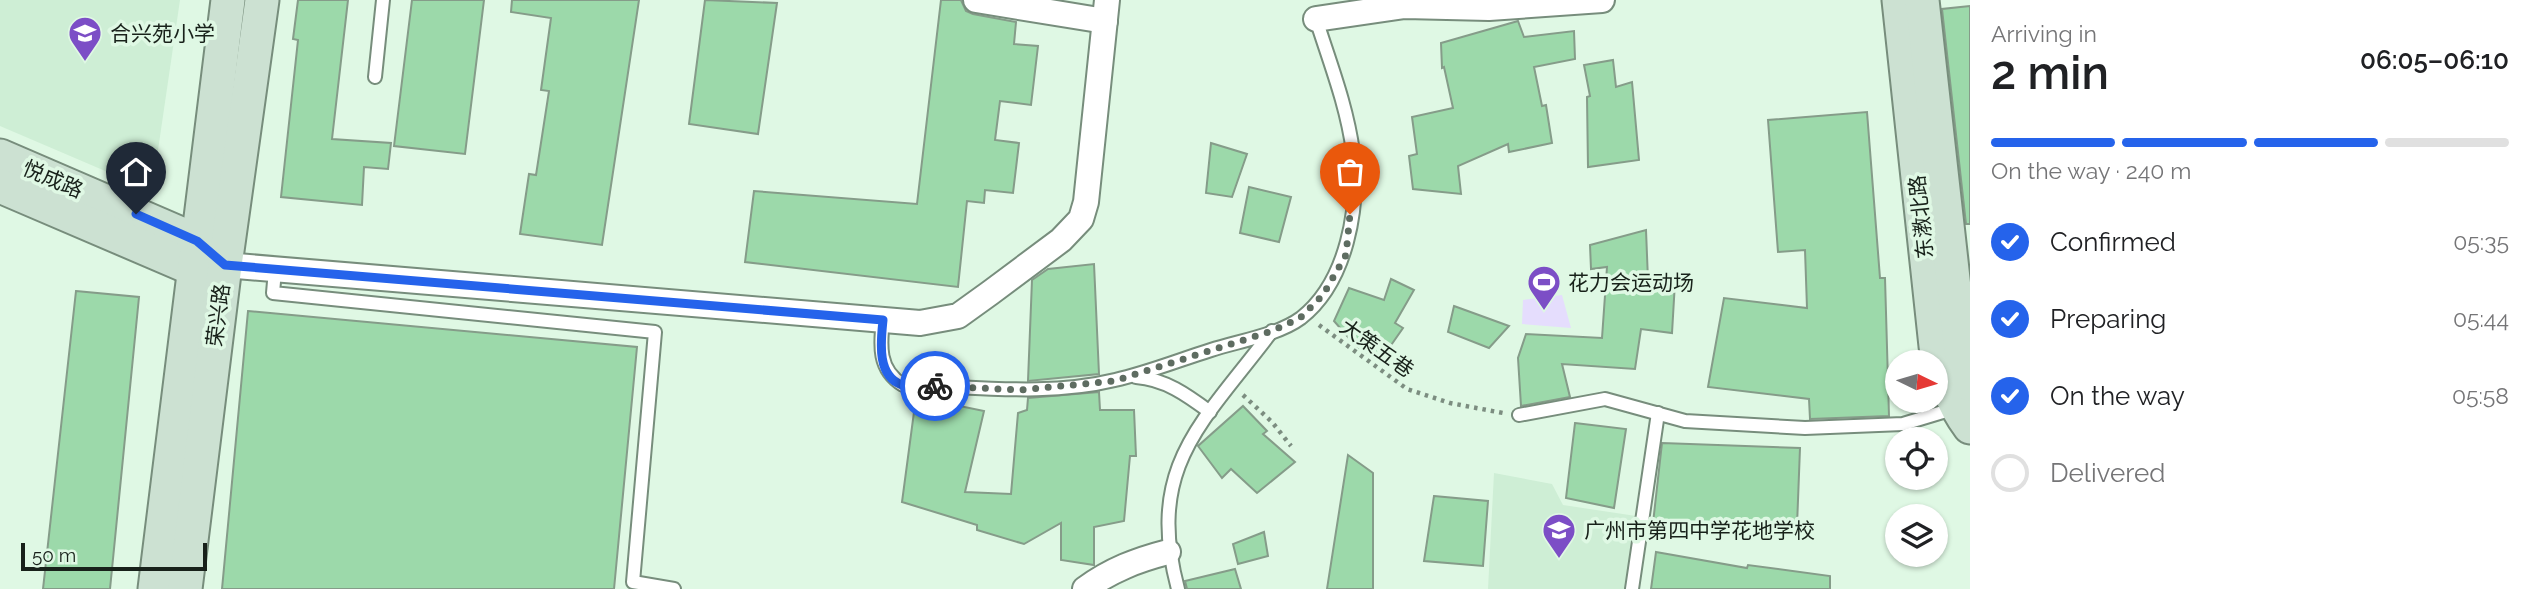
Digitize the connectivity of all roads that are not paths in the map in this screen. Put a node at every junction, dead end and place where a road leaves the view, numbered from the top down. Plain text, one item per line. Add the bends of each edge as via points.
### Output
1 (228, 0) edge
2 (262, 0) edge
3 (383, 0) edge
4 (976, 0) edge
5 (1602, 0) edge
6 (1899, 0) edge
7 (1922, 0) edge
8 (1106, 11) edge
9 (1316, 19) joint
10 (375, 77) dead end
11 (0, 156) edge
12 (0, 186) edge
13 (205, 258) junction
14 (275, 270) junction
15 (883, 320) junction
16 (1272, 331) junction
17 (1129, 376) junction
18 (1965, 406) edge
19 (1210, 412) junction
20 (1658, 414) junction
21 (1519, 415) road end
22 (1168, 552) junction
23 (155, 589) edge
24 (185, 589) edge
25 (674, 589) edge
26 (1085, 589) edge
27 (1178, 589) edge
28 (1632, 589) edge

1 - 13 street, 荣兴路
2 - 13 street, 荣兴路
3 - 10 lane
4 - 8 street
5 - 9 street via 1489,8 1405,6
6 - 18 street, 东漖北路 via 1936,346
7 - 18 street, 东漖北路
8 - 15 street via 1081,219 1061,240 958,316 920,323
9 - 16 lane via 1354,154 1346,255 1323,295 1305,313
11 - 13 street, 悦成路
12 - 13 street, 悦成路
13 - 14 street
13 - 23 street, 荣兴路
13 - 24 street, 荣兴路
14 - 15 street
14 - 25 lane via 273,293 655,332 633,582
15 - 17 lane via 879,351 893,379 902,386 1020,390 1083,386
16 - 17 lane
16 - 19 lane
17 - 19 lane via 1171,386
18 - 20 lane via 1903,424 1805,428 1685,421
19 - 22 lane via 1175,471 1167,512
20 - 21 lane via 1605,399
20 - 28 lane
22 - 26 street via 1125,565
22 - 27 lane

